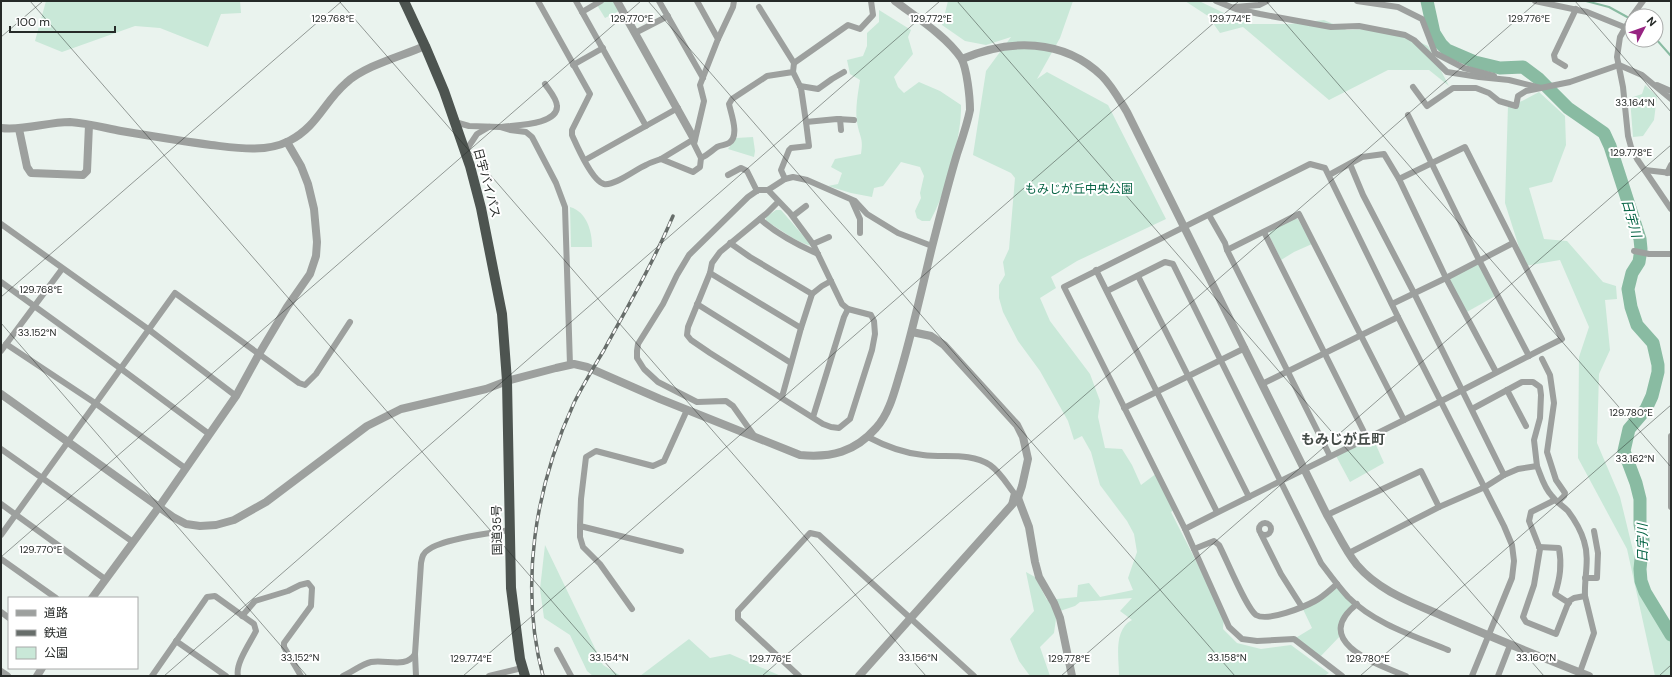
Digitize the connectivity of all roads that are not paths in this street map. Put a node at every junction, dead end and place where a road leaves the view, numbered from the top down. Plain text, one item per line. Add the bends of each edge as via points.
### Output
1 (404, 1) edge
2 (538, 1) edge
3 (576, 1) edge
4 (601, 1) edge
5 (617, 1) edge
6 (659, 1) edge
7 (696, 1) edge
8 (734, 1) edge
9 (871, 1) edge
10 (895, 1) edge
11 (1216, 1) edge
12 (1252, 1) edge
13 (1267, 1) edge
14 (1357, 1) edge
15 (1535, 1) edge
16 (1559, 3) edge
17 (1259, 4) junction
18 (759, 7) dead end
19 (1231, 7) junction
20 (1576, 9) junction
21 (582, 12) junction
22 (668, 16) junction
23 (1624, 24) edge
24 (1624, 29) edge
25 (635, 33) junction
26 (718, 39) junction
27 (426, 46) junction
28 (603, 48) junction
29 (962, 59) junction
30 (794, 63) junction
31 (573, 65) junction
32 (1619, 65) junction
33 (1565, 66) dead end
34 (793, 72) junction
35 (844, 72) dead end
36 (703, 78) junction
37 (1509, 80) junction
38 (1652, 83) junction
39 (545, 84) dead end
40 (800, 86) junction
41 (1413, 87) dead end
42 (1541, 88) junction
43 (1671, 91) edge
44 (1671, 99) edge
45 (678, 108) junction
46 (1408, 115) dead end
47 (840, 119) junction
48 (854, 120) dead end
49 (455, 122) junction
50 (806, 122) junction
51 (89, 125) junction
52 (489, 126) junction
53 (646, 126) junction
54 (500, 127) junction
55 (1, 128) edge
56 (19, 129) junction
57 (841, 130) dead end
58 (694, 139) junction
59 (287, 142) junction
60 (465, 152) junction
61 (701, 158) junction
62 (661, 159) junction
63 (585, 160) junction
64 (1431, 163) junction
65 (1350, 164) junction
66 (1671, 165) edge
67 (1645, 170) junction
68 (1669, 173) edge
69 (728, 175) dead end
70 (1329, 175) junction
71 (785, 179) junction
72 (1399, 179) junction
73 (768, 190) junction
74 (757, 191) junction
75 (851, 199) junction
76 (778, 202) junction
77 (806, 206) dead end
78 (1671, 209) edge
79 (1209, 215) junction
80 (793, 216) junction
81 (760, 219) junction
82 (1, 224) edge
83 (1184, 226) junction
84 (860, 232) dead end
85 (1264, 232) junction
86 (829, 237) dead end
87 (730, 243) junction
88 (1513, 243) junction
89 (813, 244) junction
90 (932, 246) junction
91 (1227, 250) junction
92 (1634, 251) dead end
93 (819, 254) junction
94 (1671, 254) edge
95 (1479, 260) junction
96 (62, 269) junction
97 (1096, 270) junction
98 (710, 273) junction
99 (1138, 276) junction
100 (1446, 278) junction
101 (1, 282) edge
102 (831, 282) junction
103 (1107, 291) junction
104 (1414, 293) junction
105 (812, 294) junction
106 (697, 304) junction
107 (1392, 304) junction
108 (34, 307) junction
109 (848, 309) junction
110 (1398, 317) junction
111 (350, 322) dead end
112 (801, 328) junction
113 (148, 329) junction
114 (912, 332) junction
115 (1361, 336) junction
116 (6, 344) junction
117 (1245, 348) junction
118 (1, 351) edge
119 (1325, 353) junction
120 (259, 354) junction
121 (1529, 356) junction
122 (1221, 360) junction
123 (1542, 360) dead end
124 (791, 363) junction
125 (570, 365) junction
126 (120, 368) junction
127 (1288, 372) junction
128 (1496, 372) junction
129 (1189, 376) junction
130 (507, 381) junction
131 (1552, 383) junction
132 (1262, 384) junction
133 (1540, 387) junction
134 (1462, 390) junction
135 (1507, 390) junction
136 (1156, 392) junction
137 (1, 394) edge
138 (236, 396) junction
139 (782, 396) junction
140 (1441, 401) junction
141 (95, 403) junction
142 (1124, 408) junction
143 (1472, 409) junction
144 (687, 410) junction
145 (813, 417) junction
146 (1404, 420) junction
147 (1526, 426) dead end
148 (209, 434) junction
149 (868, 436) junction
150 (1671, 436) edge
151 (756, 438) junction
152 (1367, 438) junction
153 (68, 441) junction
154 (1535, 444) junction
155 (1547, 445) junction
156 (1, 449) edge
157 (1330, 456) junction
158 (1537, 466) junction
159 (185, 468) junction
160 (1304, 469) junction
161 (1504, 475) junction
162 (40, 478) junction
163 (1281, 481) junction
164 (1485, 487) junction
165 (1249, 497) junction
166 (1018, 498) junction
167 (1556, 501) junction
168 (1, 504) edge
169 (1011, 506) junction
170 (159, 507) junction
171 (1439, 507) junction
172 (1671, 507) edge
173 (1217, 512) junction
174 (15, 514) junction
175 (1327, 515) junction
176 (580, 526) junction
177 (1185, 529) junction
178 (510, 530) junction
179 (1594, 531) dead end
180 (1261, 534) dead end
181 (1, 535) edge
182 (133, 542) junction
183 (1539, 547) junction
184 (1194, 549) junction
185 (681, 551) dead end
186 (1348, 553) junction
187 (1, 559) edge
188 (1585, 578) junction
189 (105, 579) junction
190 (1337, 584) junction
191 (1585, 596) junction
192 (55, 597) edge
193 (93, 597) edge
194 (1569, 603) junction
195 (1357, 604) junction
196 (1302, 607) junction
197 (632, 609) dead end
198 (242, 616) junction
199 (910, 619) junction
200 (1488, 636) junction
201 (176, 641) junction
202 (1510, 644) junction
203 (557, 650) dead end
204 (1448, 650) dead end
205 (416, 654) junction
206 (1, 672) edge
207 (524, 672) edge
208 (1580, 672) junction
209 (1402, 675) edge
210 (7, 676) edge
211 (153, 676) edge
212 (226, 676) edge
213 (238, 676) edge
214 (301, 676) edge
215 (343, 676) edge
216 (416, 676) edge
217 (490, 676) edge
218 (571, 676) edge
219 (799, 676) edge
220 (859, 676) edge
221 (974, 676) edge
222 (1072, 676) edge
223 (1342, 676) edge
224 (1472, 676) edge
225 (1498, 676) edge
226 (1589, 676) edge

1 - 27 highway, 日宇バイパス
2 - 31 street
3 - 21 street
4 - 21 street
5 - 25 street
6 - 22 street
7 - 26 street
8 - 26 street
9 - 30 street via 873,15 860,29 848,25
10 - 29 street via 938,34
11 - 19 street
12 - 17 street
13 - 17 street
14 - 37 street via 1398,7 1422,19 1435,53 1464,68
15 - 16 street
16 - 20 street
17 - 19 street
18 - 30 street
19 - 37 street via 1331,27 1358,26 1404,35 1414,40 1447,72
20 - 23 street
20 - 33 street via 1554,55 1555,60
21 - 28 street
22 - 25 street
22 - 36 street
24 - 32 street via 1616,57
25 - 45 street
26 - 36 street
27 - 49 highway, 日宇バイパス
27 - 59 street via 354,77 337,91 312,124
28 - 31 street
28 - 53 street
29 - 83 street via 987,50 1015,45 1040,45 1068,53 1088,64 1103,77 1123,105
29 - 90 street via 970,110
30 - 34 street
31 - 63 street via 590,94 572,130
32 - 38 street via 1642,75
32 - 42 street via 1570,82
32 - 67 street via 1628,136 1631,147
34 - 40 street
34 - 61 street via 766,76 732,99 729,104 734,129 732,140
35 - 40 street via 818,89
36 - 58 street via 700,85 704,101
37 - 42 street
38 - 43 street
38 - 44 street
39 - 54 street via 556,101 553,116 537,123
40 - 50 street
41 - 42 street via 1427,106 1454,88 1476,88 1489,93 1499,101 1516,106 1518,96 1526,91
45 - 53 street
45 - 58 street
46 - 64 street
47 - 48 street
47 - 50 street
47 - 57 street
49 - 52 street via 469,126
49 - 60 highway, 日宇バイパス
50 - 71 street via 809,146 789,150 782,170
51 - 56 street via 72,122
51 - 56 street via 88,171 83,175 31,173 27,167
51 - 59 street via 244,149
52 - 54 street
52 - 60 street via 476,134
53 - 63 street
54 - 125 street via 526,132 532,137 556,183 565,207
55 - 56 street
58 - 61 street
58 - 62 street
59 - 120 street via 308,184 316,226 316,256 310,274
60 - 130 highway, 日宇バイパス via 481,208 502,314
61 - 62 street via 700,167 693,172
62 - 63 street via 608,184 603,184 594,177
64 - 72 street
64 - 88 street via 1465,146
64 - 95 street
65 - 70 street
65 - 72 street via 1362,157 1384,154
65 - 104 street via 1363,195
66 - 68 street
67 - 68 street
67 - 78 street
69 - 74 street via 741,168 747,171
70 - 79 street via 1325,168 1310,164
70 - 107 street
71 - 73 street
71 - 75 street via 793,177 807,180
72 - 100 street
73 - 74 street
73 - 76 street
74 - 151 street via 689,255 638,344 637,351 637,358 658,382 696,402 726,402 733,406
75 - 84 street via 858,212
75 - 90 street via 867,214 898,233
76 - 80 street
76 - 81 street
77 - 80 street
79 - 83 street
79 - 91 street
80 - 89 street
81 - 87 street
81 - 93 street via 798,245
82 - 96 street
83 - 97 street
83 - 117 street
85 - 91 street
85 - 115 street via 1299,214
85 - 119 street
86 - 89 street
87 - 98 street via 712,263
87 - 105 street
88 - 95 street
88 - 121 street via 1562,339
89 - 93 street
90 - 114 street
91 - 127 street
92 - 94 street
93 - 102 street
95 - 100 street
95 - 121 street
96 - 108 street
96 - 113 street
97 - 103 street
97 - 142 street via 1064,287
98 - 106 street
98 - 112 street
99 - 103 street
99 - 122 street via 1165,262 1173,264
99 - 129 street
100 - 104 street
100 - 128 street
101 - 108 street
102 - 105 street
102 - 109 street via 842,304
103 - 136 street
104 - 107 street
104 - 134 street
105 - 112 street
106 - 124 street
106 - 139 street via 688,327 687,335 691,340
107 - 110 street
108 - 116 street
108 - 126 street
109 - 145 street
109 - 145 street via 871,315 875,334 852,414 839,428 831,427
110 - 115 street
110 - 140 street
111 - 120 street via 316,374 305,385
112 - 124 street
113 - 120 street via 175,293
113 - 126 street
113 - 138 street
114 - 149 street via 894,394 884,416
114 - 166 street via 931,336 944,345 1017,425 1023,437 1028,459
115 - 119 street
115 - 146 street
116 - 118 street
116 - 141 street
117 - 122 street
117 - 132 street
119 - 127 street
119 - 152 street
120 - 138 street
121 - 128 street
122 - 129 street
122 - 163 street
123 - 131 street
124 - 139 street
125 - 130 street
125 - 144 street via 587,367
126 - 141 street
126 - 148 street
127 - 132 street
127 - 157 street
128 - 134 street
129 - 136 street
129 - 165 street
130 - 170 street via 486,389 401,409 367,426 273,498 234,520 200,526 186,524
130 - 178 highway, 国道35号
131 - 133 street
131 - 155 street via 1554,403
132 - 160 street
133 - 135 street via 1534,382 1522,382
133 - 154 street via 1540,418
134 - 140 street
134 - 143 street
135 - 143 street
135 - 147 street
136 - 142 street
136 - 173 street
137 - 153 street
138 - 148 street
139 - 145 street
140 - 146 street
140 - 164 street
141 - 153 street
141 - 159 street
142 - 177 street
143 - 161 street
144 - 151 street
144 - 176 street via 664,461 653,466 596,450 586,457
146 - 152 street
148 - 159 street
149 - 151 street via 835,455 817,457 800,455
149 - 169 street via 906,453 924,456 952,455 983,461 991,466 1014,493
150 - 172 street
152 - 157 street
153 - 162 street
153 - 170 street
154 - 155 street
154 - 158 street
155 - 167 street via 1556,480 1565,493
156 - 162 street
157 - 160 street
158 - 161 street via 1518,469
158 - 167 street via 1546,488
159 - 170 street
160 - 163 street
160 - 175 street
161 - 164 street
162 - 174 street
162 - 182 street
163 - 165 street
163 - 190 street via 1315,552
164 - 171 street
164 - 200 street via 1512,545 1514,561 1512,578
165 - 173 street
166 - 169 street
166 - 222 street via 1029,527 1039,577 1060,618
167 - 183 street via 1531,512 1529,521
167 - 188 street via 1573,518 1584,541 1587,562
168 - 174 street
169 - 199 street
170 - 182 street
171 - 175 street via 1421,471
171 - 186 street
173 - 177 street
174 - 181 street
174 - 189 street
175 - 186 street
176 - 185 street
176 - 197 street via 583,547 600,564
177 - 184 street
178 - 205 street via 434,546 424,553 421,563
178 - 207 highway, 国道35号 via 511,588
179 - 188 street via 1598,553 1597,578
180 - 196 street via 1281,574
182 - 189 street
183 - 194 street via 1559,548 1561,561 1555,594
183 - 194 street via 1534,585 1523,617 1526,622 1556,634
184 - 196 street via 1208,542 1214,541 1219,544 1240,590 1257,615 1265,617 1295,611
184 - 223 street via 1229,627 1242,638 1257,641 1294,639
186 - 200 street via 1380,586 1396,596
187 - 192 street
188 - 191 street
189 - 193 street
190 - 195 street
190 - 196 street via 1322,597
191 - 194 street via 1574,598
191 - 208 street via 1594,633
195 - 204 street via 1381,621
195 - 209 street via 1342,620 1340,635 1346,644 1377,664
198 - 201 street via 214,596 207,597
198 - 213 street via 254,624 256,631 237,670
198 - 214 street via 256,601 308,583 312,588 311,606 284,643
199 - 219 street via 819,535 810,533 738,611 738,619
199 - 220 street
199 - 221 street
200 - 202 street
200 - 224 street
201 - 211 street
201 - 212 street
202 - 208 street
202 - 225 street
203 - 218 street
205 - 215 street via 406,661 369,663
205 - 216 street
206 - 210 street
207 - 217 street
208 - 226 street

